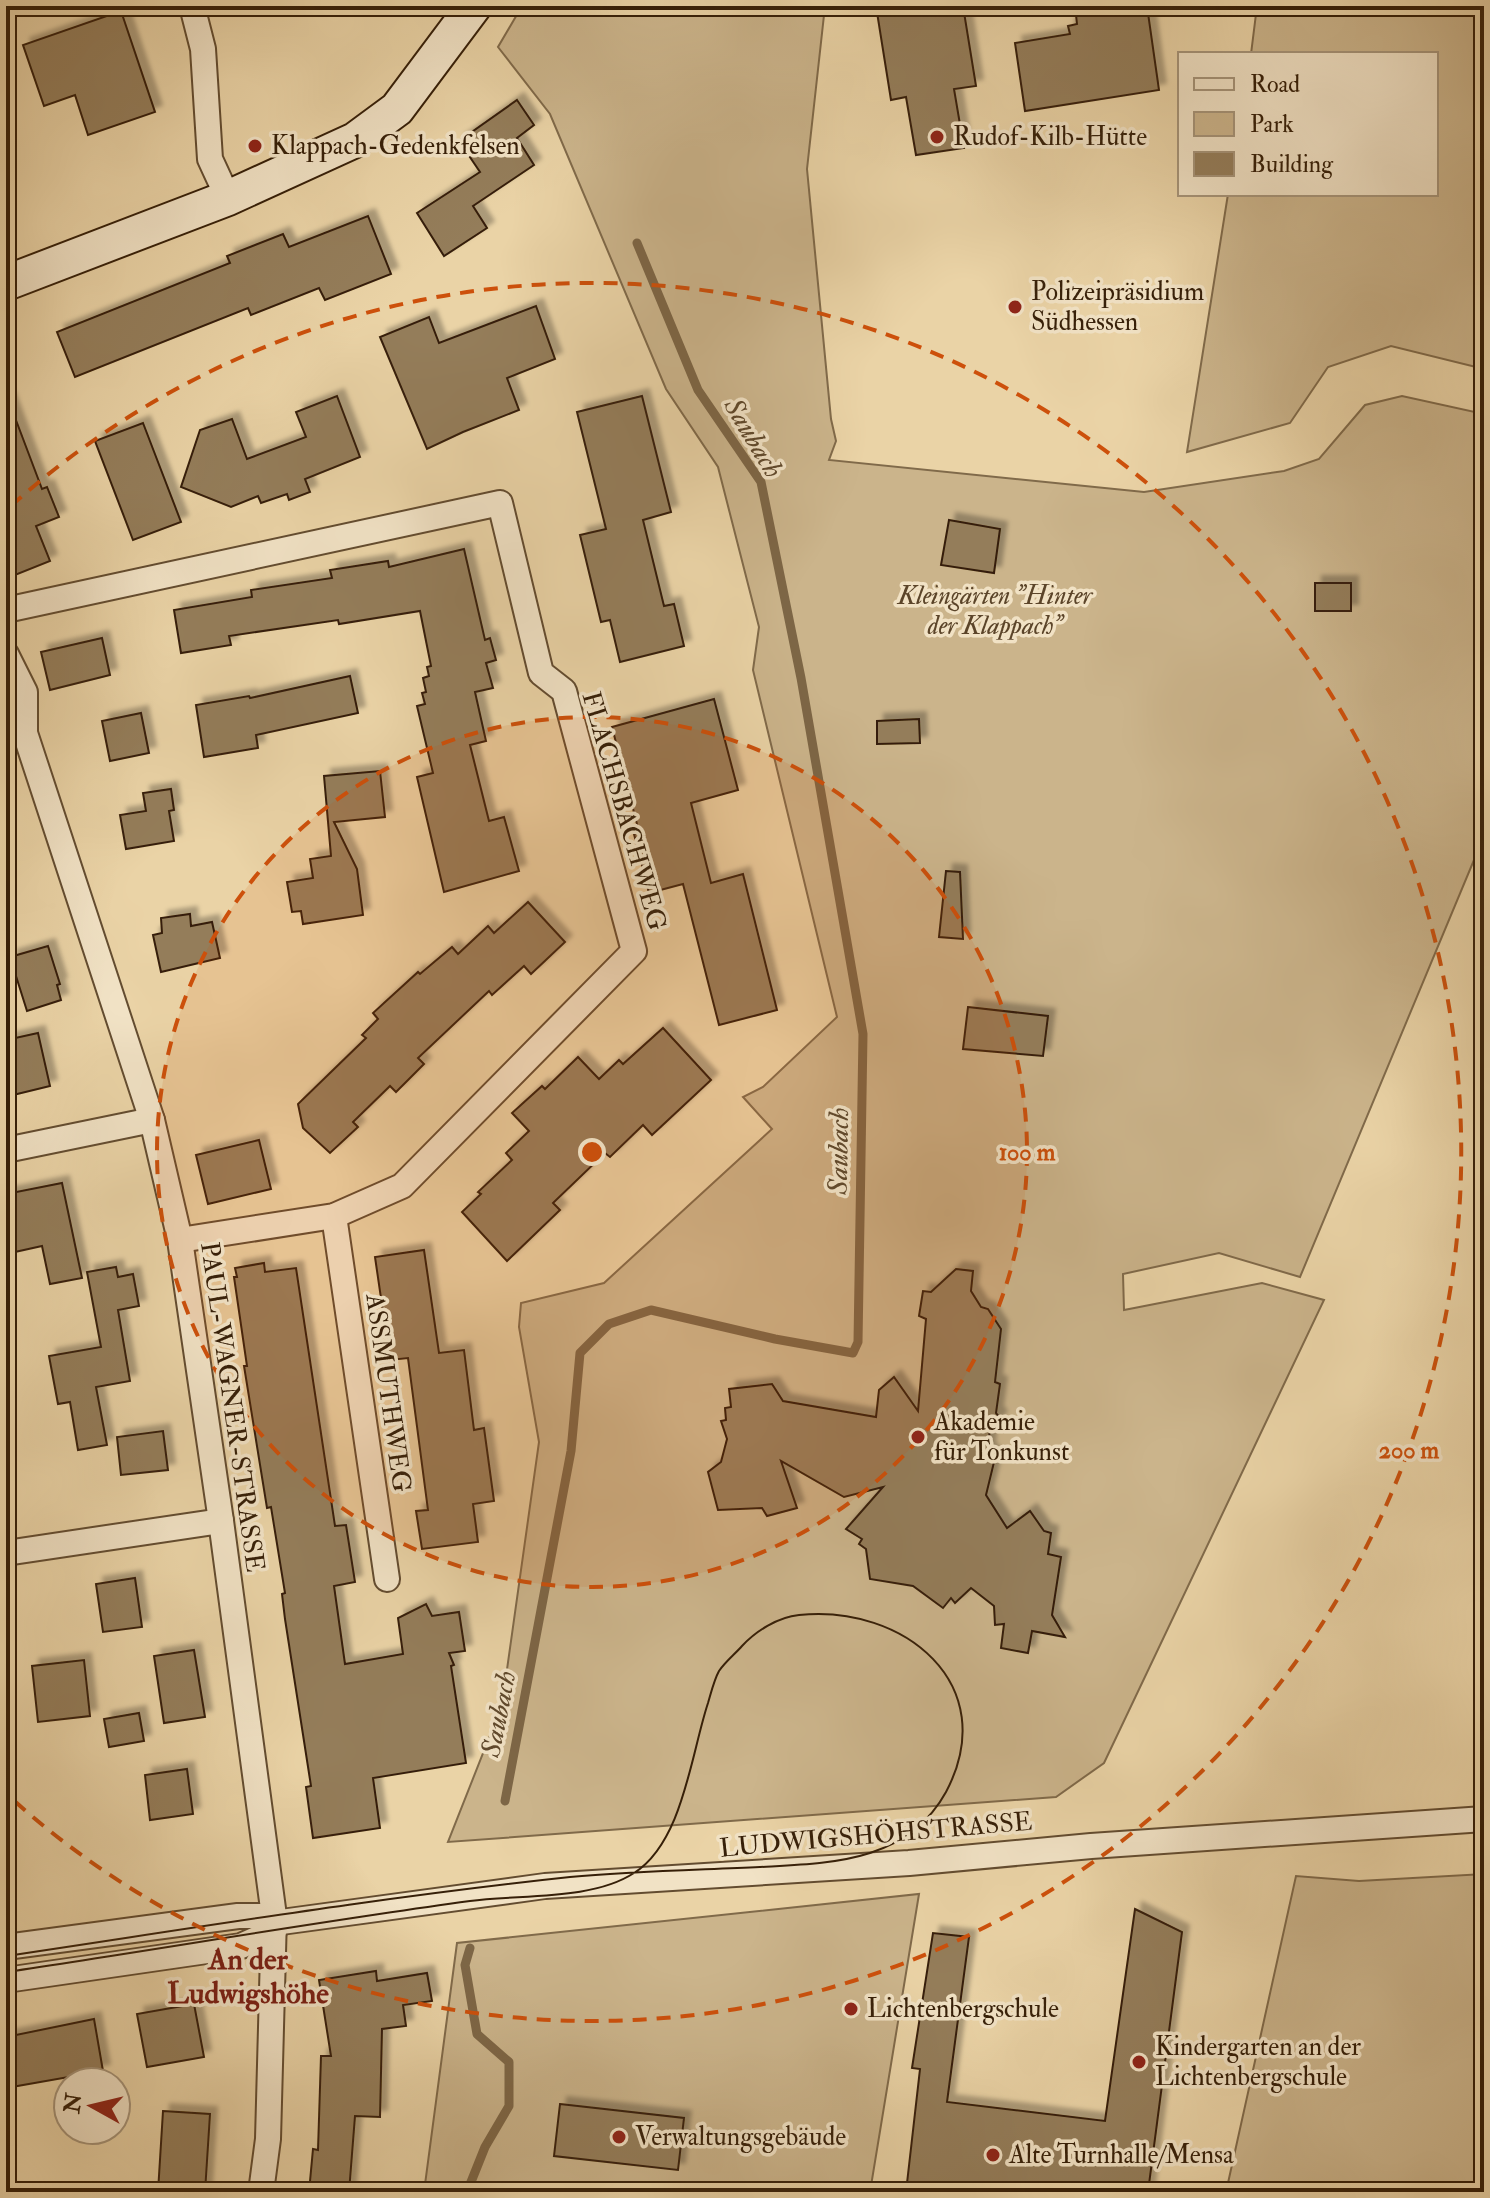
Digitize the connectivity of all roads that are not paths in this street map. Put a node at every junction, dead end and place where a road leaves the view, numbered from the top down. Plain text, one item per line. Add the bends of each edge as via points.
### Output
1 (192, 6) edge
2 (474, 6) edge
3 (228, 198) junction
4 (6, 283) edge
5 (6, 610) edge
6 (6, 654) edge
7 (16, 736) edge
8 (152, 1120) junction
9 (6, 1150) edge
10 (334, 1216) junction
11 (180, 1240) junction
12 (221, 1521) junction
13 (6, 1553) edge
14 (387, 1579) dead end
15 (1484, 1819) edge
16 (274, 1924) junction
17 (6, 1947) edge
18 (6, 1980) edge
19 (261, 2192) edge

1 - 3 street via 203,49 210,159
2 - 3 main road via 397,109 375,127
3 - 4 main road
5 - 10 street, FLACHSBACHWEG via 500,503 541,673 564,691 634,951 402,1186
6 - 7 street, PAUL-WAGNER-STRASSE via 25,692
7 - 8 street, PAUL-WAGNER-STRASSE
8 - 9 street
8 - 11 street, PAUL-WAGNER-STRASSE
10 - 11 street, FLACHSBACHWEG
10 - 14 street, ASSMUTHWEG
11 - 12 street, PAUL-WAGNER-STRASSE
12 - 13 street
12 - 16 street, PAUL-WAGNER-STRASSE
15 - 16 street, LUDWIGSHÖHSTRASSE via 545,1886
16 - 17 street, LUDWIGSHÖHSTRASSE via 238,1916
16 - 18 street, LUDWIGSHÖHSTRASSE via 241,1946
16 - 19 street, PAUL-WAGNER-STRASSE via 268,2139

